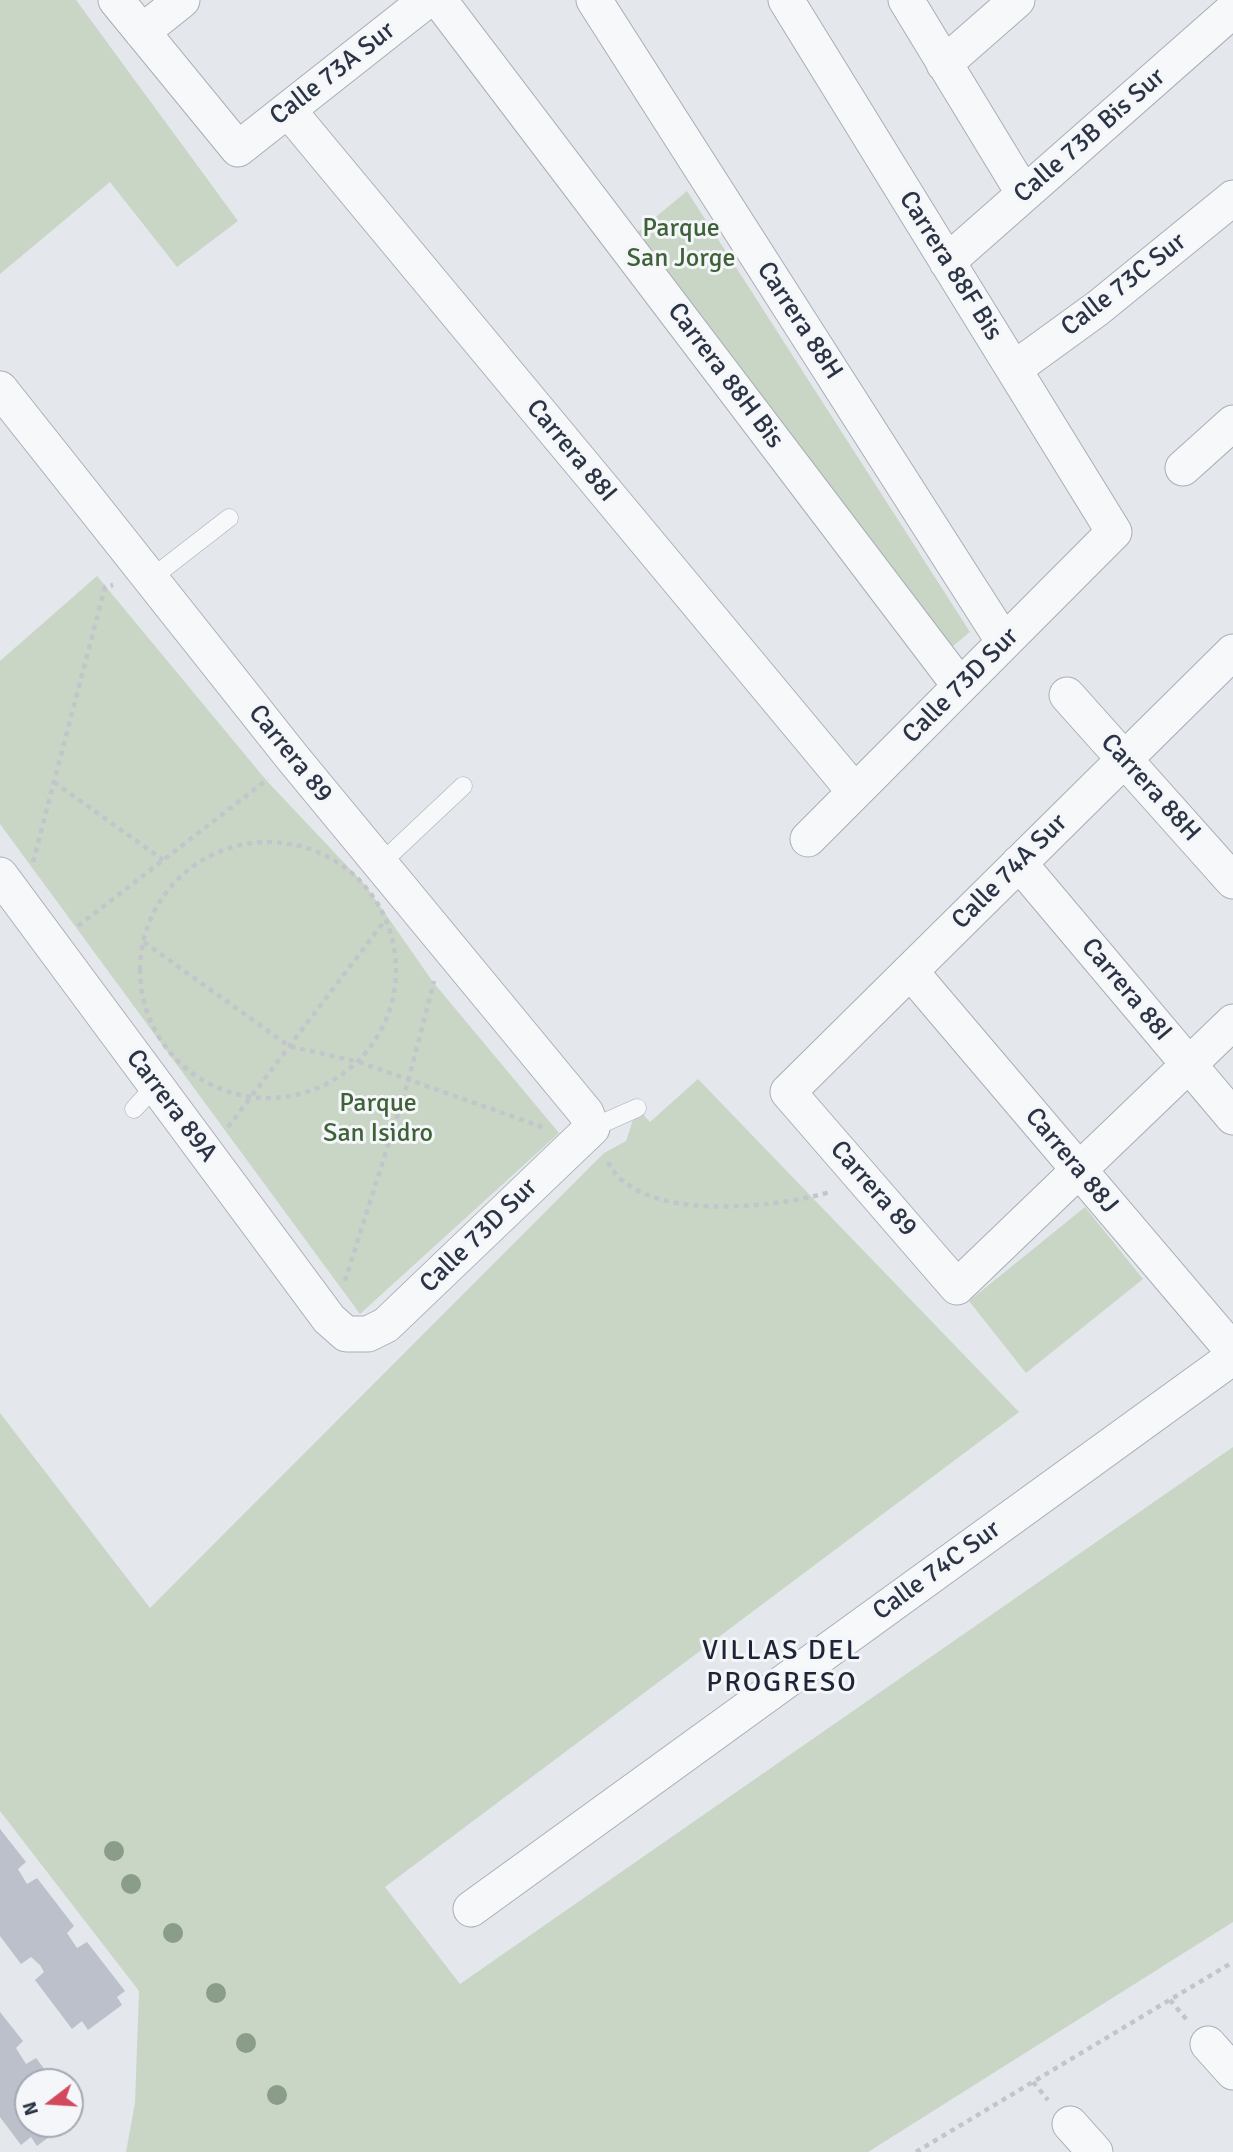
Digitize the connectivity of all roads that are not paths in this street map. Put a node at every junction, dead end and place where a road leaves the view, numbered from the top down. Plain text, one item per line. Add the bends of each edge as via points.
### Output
1 (116, 0) edge
2 (181, 0) edge
3 (427, 0) edge
4 (439, 0) edge
5 (594, 0) edge
6 (786, 0) edge
7 (906, 0) edge
8 (1017, 0) edge
9 (1230, 9) edge
10 (142, 32) junction
11 (944, 64) junction
12 (288, 110) junction
13 (1024, 194) junction
14 (1233, 198) edge
15 (947, 262) junction
16 (1014, 369) junction
17 (0, 389) edge
18 (1233, 423) edge
19 (1183, 468) dead end
20 (229, 518) dead end
21 (1114, 532) joint
22 (149, 580) junction
23 (1004, 642) junction
24 (1233, 652) edge
25 (960, 686) junction
26 (1067, 695) dead end
27 (1125, 759) junction
28 (463, 786) dead end
29 (855, 792) junction
30 (808, 839) dead end
31 (1019, 863) junction
32 (379, 865) junction
33 (0, 875) edge
34 (1233, 881) edge
35 (910, 971) junction
36 (1233, 1022) edge
37 (1189, 1064) junction
38 (788, 1091) joint
39 (637, 1108) dead end
40 (1233, 1117) edge
41 (589, 1121) junction
42 (1079, 1170) junction
43 (346, 1334) joint
44 (1233, 1350) edge
45 (1233, 1357) edge
46 (471, 1909) dead end
47 (1208, 2044) dead end
48 (1233, 2072) edge
49 (1070, 2124) dead end
50 (1095, 2152) edge

1 - 10 street
2 - 10 street
3 - 12 street, Calle 73A Sur
4 - 25 street, Carrera 88H Bis
5 - 23 street, Carrera 88H
6 - 15 street, Carrera 88F Bis
7 - 11 street
8 - 11 street
9 - 13 street, Calle 73B Bis Sur
10 - 12 street, Calle 73A Sur via 238,149
11 - 13 street
12 - 29 street, Carrera 88I
13 - 15 street, Calle 73B Bis Sur
14 - 16 street, Calle 73C Sur via 1098,308
15 - 16 street, Carrera 88F Bis
16 - 21 street, Carrera 88F Bis
17 - 22 street, Carrera 89
18 - 19 street
20 - 22 lane
21 - 23 street, Calle 73D Sur
22 - 32 street, Carrera 89
23 - 25 street, Calle 73D Sur
24 - 27 street, Calle 74A Sur
25 - 29 street, Calle 73D Sur
26 - 27 street, Carrera 88H
27 - 31 street, Calle 74A Sur
27 - 34 street, Carrera 88H
28 - 32 lane
29 - 30 street, Calle 73D Sur
31 - 35 street, Calle 74A Sur
31 - 37 street, Carrera 88I
32 - 41 street, Carrera 89 via 395,907 447,947
33 - 43 street, Carrera 89A via 54,947 145,1097 215,1164 329,1319
35 - 38 street, Calle 74A Sur
35 - 42 street, Carrera 88J
36 - 37 street
37 - 40 street, Carrera 88I
37 - 42 street
38 - 42 street, Carrera 89 via 957,1287
39 - 41 lane
41 - 43 street, Calle 73D Sur via 386,1325 368,1334
42 - 44 street, Carrera 88J
45 - 46 street, Calle 74C Sur
47 - 48 street
49 - 50 street

